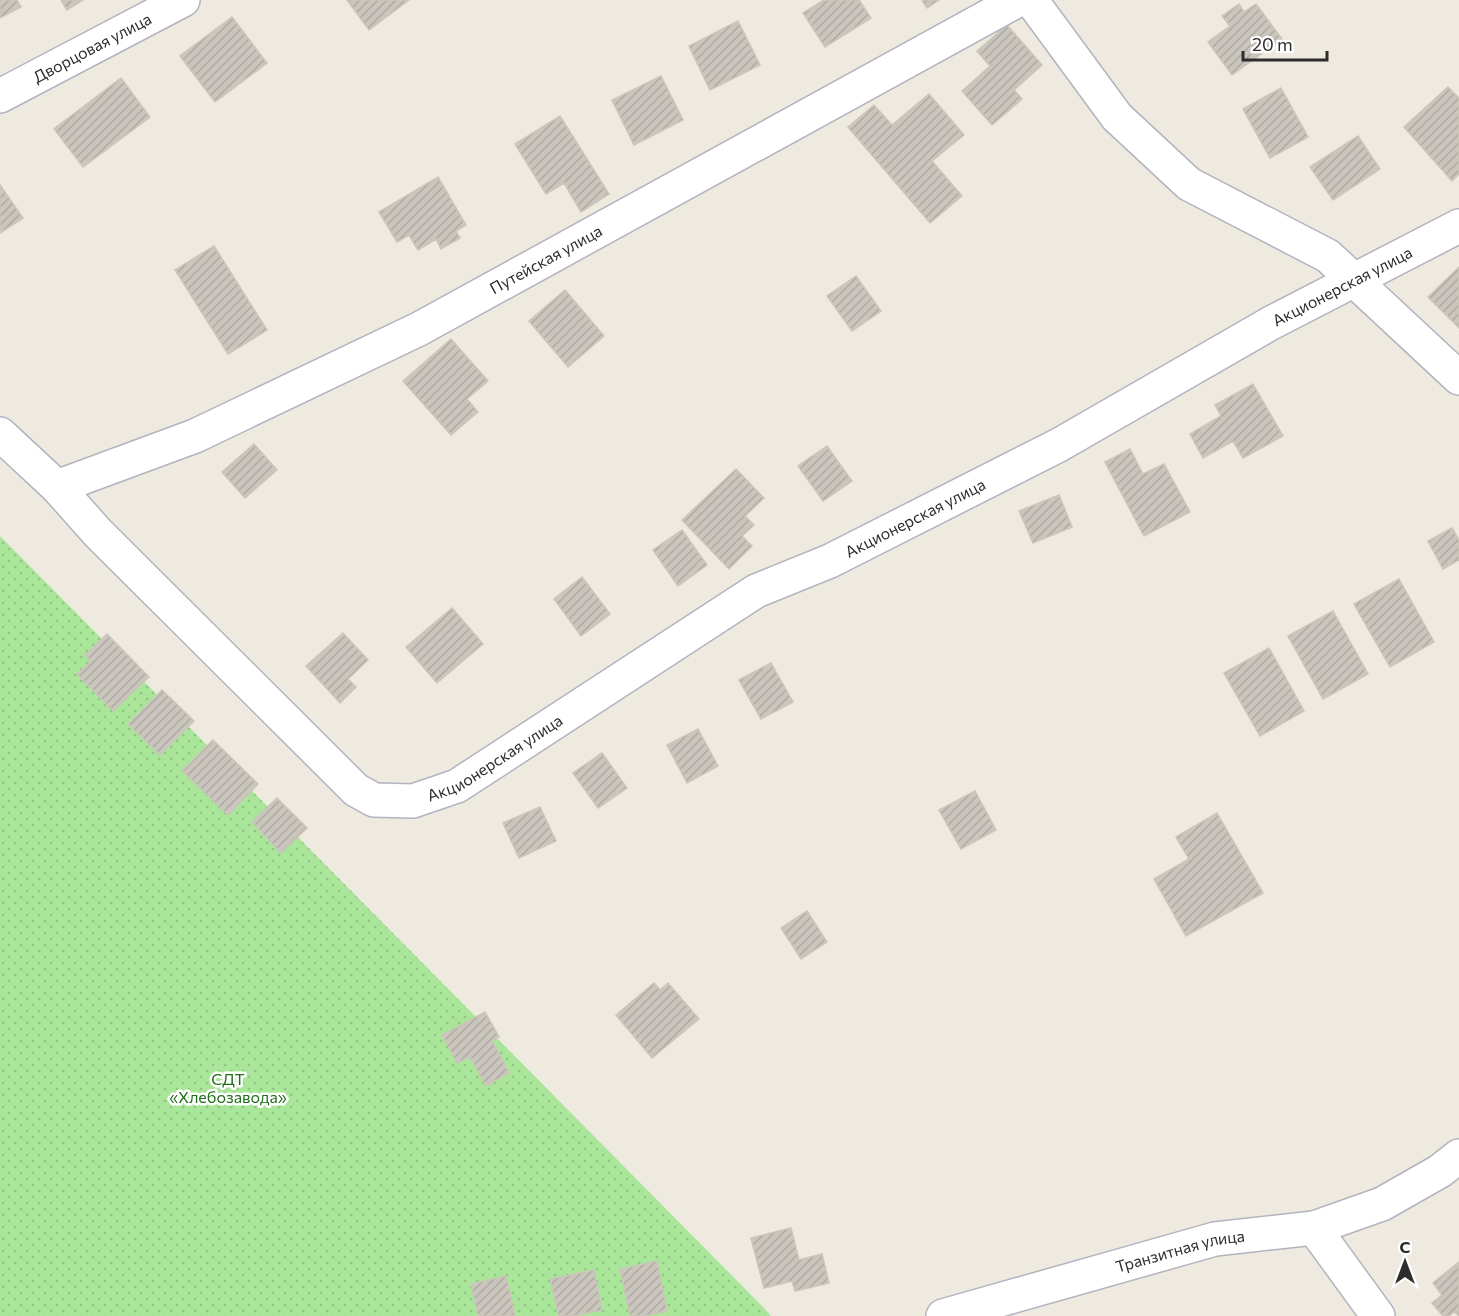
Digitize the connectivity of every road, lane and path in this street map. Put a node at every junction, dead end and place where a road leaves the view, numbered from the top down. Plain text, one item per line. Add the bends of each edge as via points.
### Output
1 (183, 0) edge
2 (1018, 0) edge
3 (1031, 0) edge
4 (0, 96) edge
5 (1459, 226) edge
6 (1354, 280) junction
7 (1459, 378) edge
8 (0, 434) edge
9 (57, 487) junction
10 (1459, 1156) edge
11 (1314, 1228) junction
12 (943, 1316) edge
13 (1378, 1316) edge

1 - 4 street, Дворцовая улица
2 - 9 street, Путейская улица via 419,329 195,436
3 - 6 street via 1118,117 1189,184 1328,256
5 - 6 street, Акционерская улица
6 - 7 street
6 - 9 street, Акционерская улица via 1059,445 830,561 756,591 457,786 413,801 374,800 356,790 98,533
8 - 9 street
10 - 11 street, Транзитная улица via 1382,1204
11 - 12 street, Транзитная улица via 1215,1239
11 - 13 street

